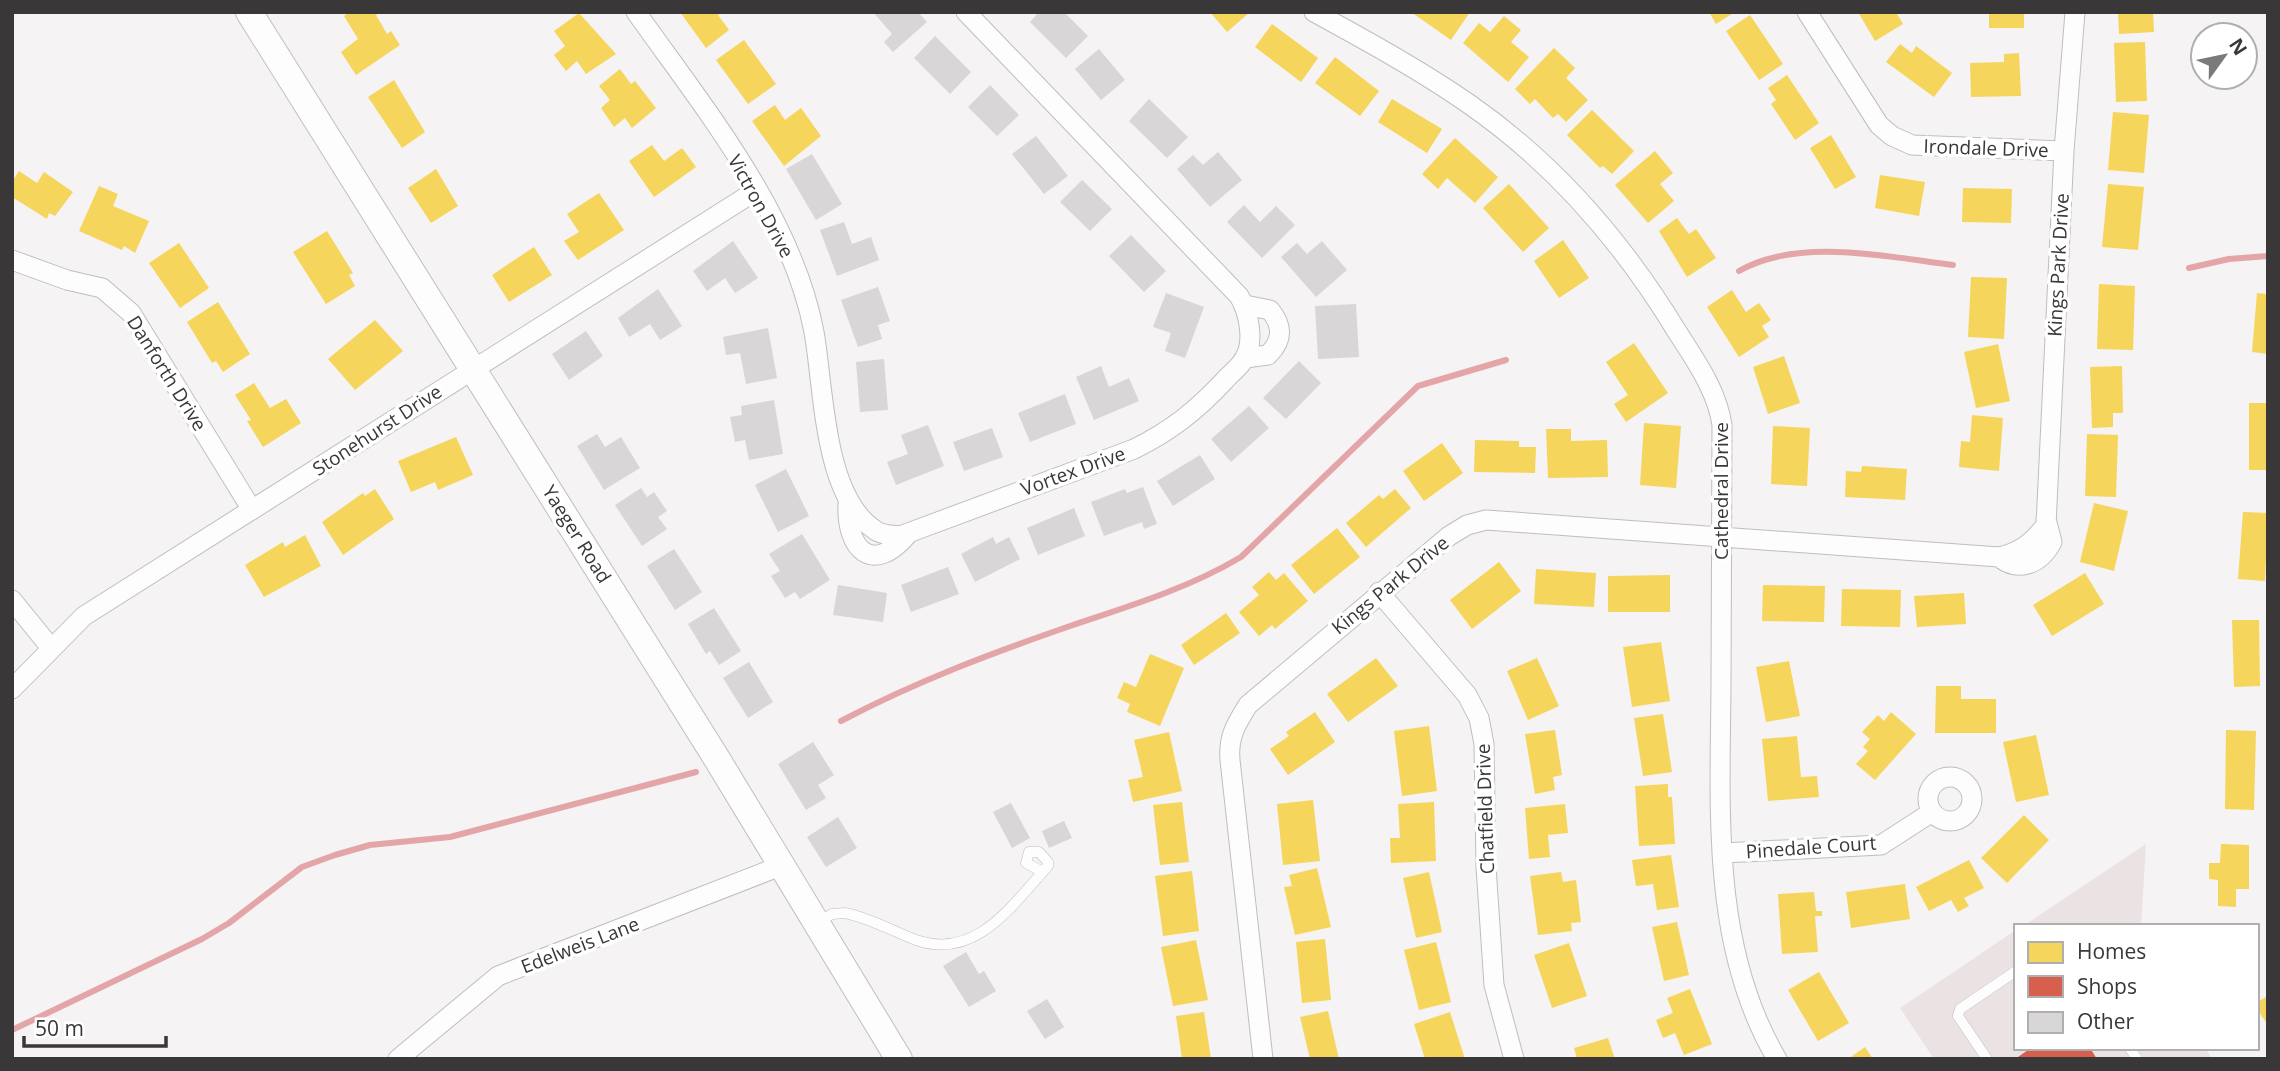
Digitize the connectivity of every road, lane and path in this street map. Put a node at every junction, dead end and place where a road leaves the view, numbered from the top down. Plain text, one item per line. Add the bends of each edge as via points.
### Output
1 (249, 12) edge
2 (636, 12) edge
3 (966, 12) edge
4 (1314, 12) edge
5 (1807, 12) edge
6 (2075, 12) edge
7 (2064, 151) junction
8 (757, 190) junction
9 (12, 260) edge
10 (1245, 305) junction
11 (1245, 358) junction
12 (474, 369) junction
13 (848, 504) junction
14 (252, 510) junction
15 (908, 534) junction
16 (1721, 538) junction
17 (1379, 592) junction
18 (12, 600) edge
19 (51, 648) junction
20 (12, 689) edge
21 (1932, 812) dead end
22 (1723, 853) junction
23 (783, 865) junction
24 (1043, 872) dead end
25 (817, 923) junction
26 (2014, 972) edge
27 (398, 1059) edge
28 (899, 1059) edge
29 (1263, 1059) edge
30 (1514, 1059) edge
31 (1777, 1059) edge
32 (1987, 1059) edge

1 - 12 street, Yaeger Road
2 - 8 street, Victron Drive
3 - 10 street, Vortex Drive
4 - 16 street, Cathedral Drive via 1470,105 1581,202 1614,240 1667,315 1720,411
5 - 7 street, Irondale Drive via 1879,125 1892,136 1913,145
6 - 7 street, Kings Park Drive
7 - 16 street, Kings Park Drive via 2046,525 2035,540 2015,554 1999,557
8 - 12 street, Stonehurst Drive
8 - 13 street, Victron Drive via 799,276 814,332 821,406
9 - 14 street, Danforth Drive via 102,288 131,313
10 - 11 street via 1250,332
10 - 11 street, Vortex Drive via 1270,310 1280,328 1280,339 1268,355
11 - 15 street, Vortex Drive via 1198,409 1168,432
12 - 14 street, Stonehurst Drive
12 - 23 street, Yaeger Road
13 - 15 street, Vortex Drive via 876,531
13 - 15 street, Victron Drive via 848,527 857,547 872,556 897,547
14 - 19 street, Stonehurst Drive via 84,616
16 - 17 street, Kings Park Drive via 1486,520 1449,536
16 - 22 street, Cathedral Drive
17 - 29 street, Kings Park Drive via 1248,705 1228,743
17 - 30 street, Chatfield Drive via 1467,695 1479,718 1484,744 1494,985
18 - 19 street
19 - 20 street, Stonehurst Drive
21 - 22 street, Pinedale Court via 1881,845
22 - 31 street, Cathedral Drive via 1730,937 1742,985
23 - 25 street, Yaeger Road
23 - 27 street, Edelweis Lane via 498,976
24 - 25 lane via 1001,917 956,946 920,942 845,913
25 - 28 street, Yaeger Road
26 - 32 lane via 1959,1009 1958,1016

